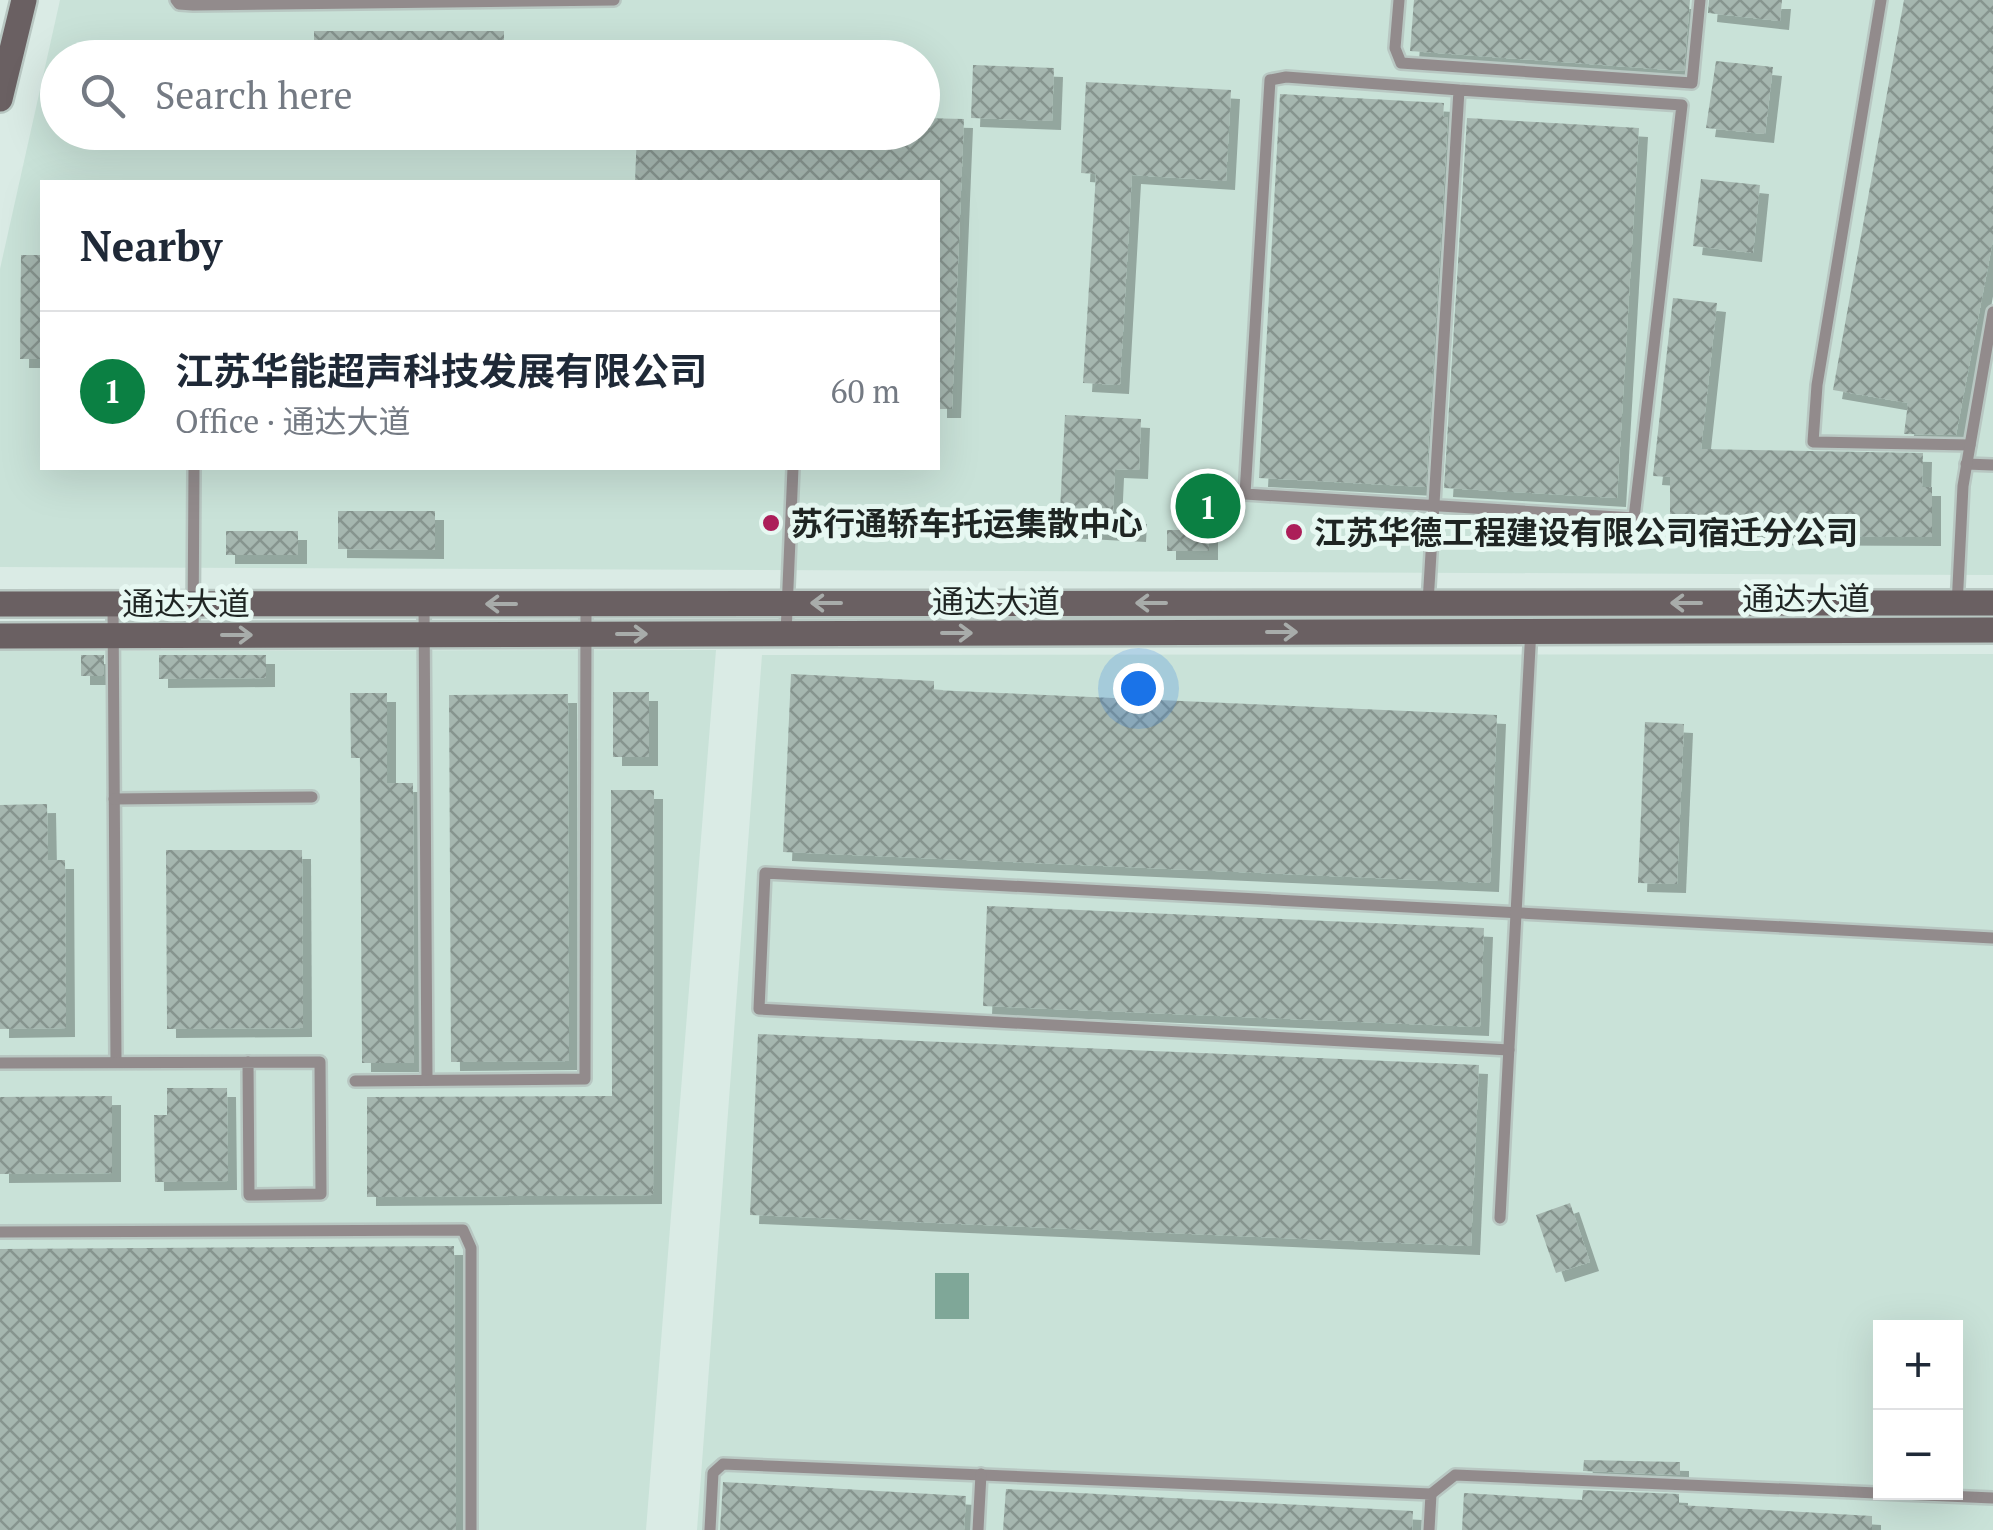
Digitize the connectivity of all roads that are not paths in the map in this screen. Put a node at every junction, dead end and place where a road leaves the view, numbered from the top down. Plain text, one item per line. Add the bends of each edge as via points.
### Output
1 (24, 0) edge
2 (176, 0) edge
3 (614, 0) edge
4 (1398, 0) edge
5 (1700, 0) edge
6 (1881, 0) edge
7 (1460, 90) junction
8 (0, 99) edge
9 (1993, 312) edge
10 (1970, 445) junction
11 (1966, 464) junction
12 (1993, 464) edge
13 (194, 470) edge
14 (793, 470) edge
15 (1434, 507) junction
16 (1957, 602) junction
17 (1993, 602) edge
18 (1428, 603) junction
19 (1532, 603) junction
20 (0, 604) edge
21 (113, 604) junction
22 (193, 604) junction
23 (424, 604) junction
24 (586, 604) junction
25 (787, 604) junction
26 (1956, 630) junction
27 (1993, 630) edge
28 (1530, 632) junction
29 (586, 634) junction
30 (786, 634) junction
31 (193, 635) junction
32 (424, 635) junction
33 (0, 636) edge
34 (113, 636) junction
35 (312, 797) dead end
36 (114, 799) junction
37 (1516, 913) junction
38 (1993, 938) edge
39 (1508, 1050) junction
40 (116, 1062) junction
41 (248, 1062) junction
42 (0, 1063) edge
43 (427, 1080) junction
44 (354, 1081) dead end
45 (1500, 1218) dead end
46 (0, 1232) edge
47 (981, 1474) junction
48 (1432, 1494) junction
49 (1993, 1498) edge
50 (471, 1530) edge
51 (710, 1530) edge
52 (978, 1530) edge
53 (1430, 1530) edge

1 - 8 main road
2 - 3 lane
4 - 5 lane via 1395,48 1401,64 1692,83
6 - 10 lane via 1816,386 1813,442
7 - 15 lane
7 - 15 lane via 1286,77 1268,86 1246,494
7 - 15 lane via 1682,104 1634,518
9 - 10 lane
10 - 11 lane
11 - 12 lane
11 - 16 lane
13 - 22 lane
14 - 25 lane
15 - 18 lane
16 - 17 main road, 通达大道
16 -> 19 main road, 通达大道
16 - 26 lane
18 - 19 main road, 通达大道
18 -> 25 main road, 通达大道
19 - 28 lane
20 - 21 main road, 通达大道
21 - 22 main road, 通达大道
21 - 34 lane
22 - 23 main road, 通达大道
22 - 31 lane
24 -> 23 main road, 通达大道
23 - 32 lane
24 - 25 main road, 通达大道
24 - 29 lane
25 - 30 lane
26 - 27 main road, 通达大道
26 - 28 main road, 通达大道
30 -> 28 main road, 通达大道
28 - 37 lane
29 -> 30 main road, 通达大道
29 - 32 main road, 通达大道
29 - 43 lane via 585,1079
31 -> 32 main road, 通达大道
31 - 34 main road, 通达大道
32 - 43 lane
33 - 34 main road, 通达大道
34 - 36 lane
35 - 36 lane
36 - 40 lane
37 - 38 lane
37 - 39 lane
37 - 39 lane via 764,873 758,1009
39 - 45 lane
40 - 41 lane
40 - 42 lane
41 - 41 lane via 320,1062 321,1194 249,1194
43 - 44 lane
46 - 50 lane via 463,1230 471,1248
47 - 48 lane
47 - 51 lane via 723,1464 714,1473
47 - 52 lane
48 - 49 lane via 1455,1475
48 - 53 lane

